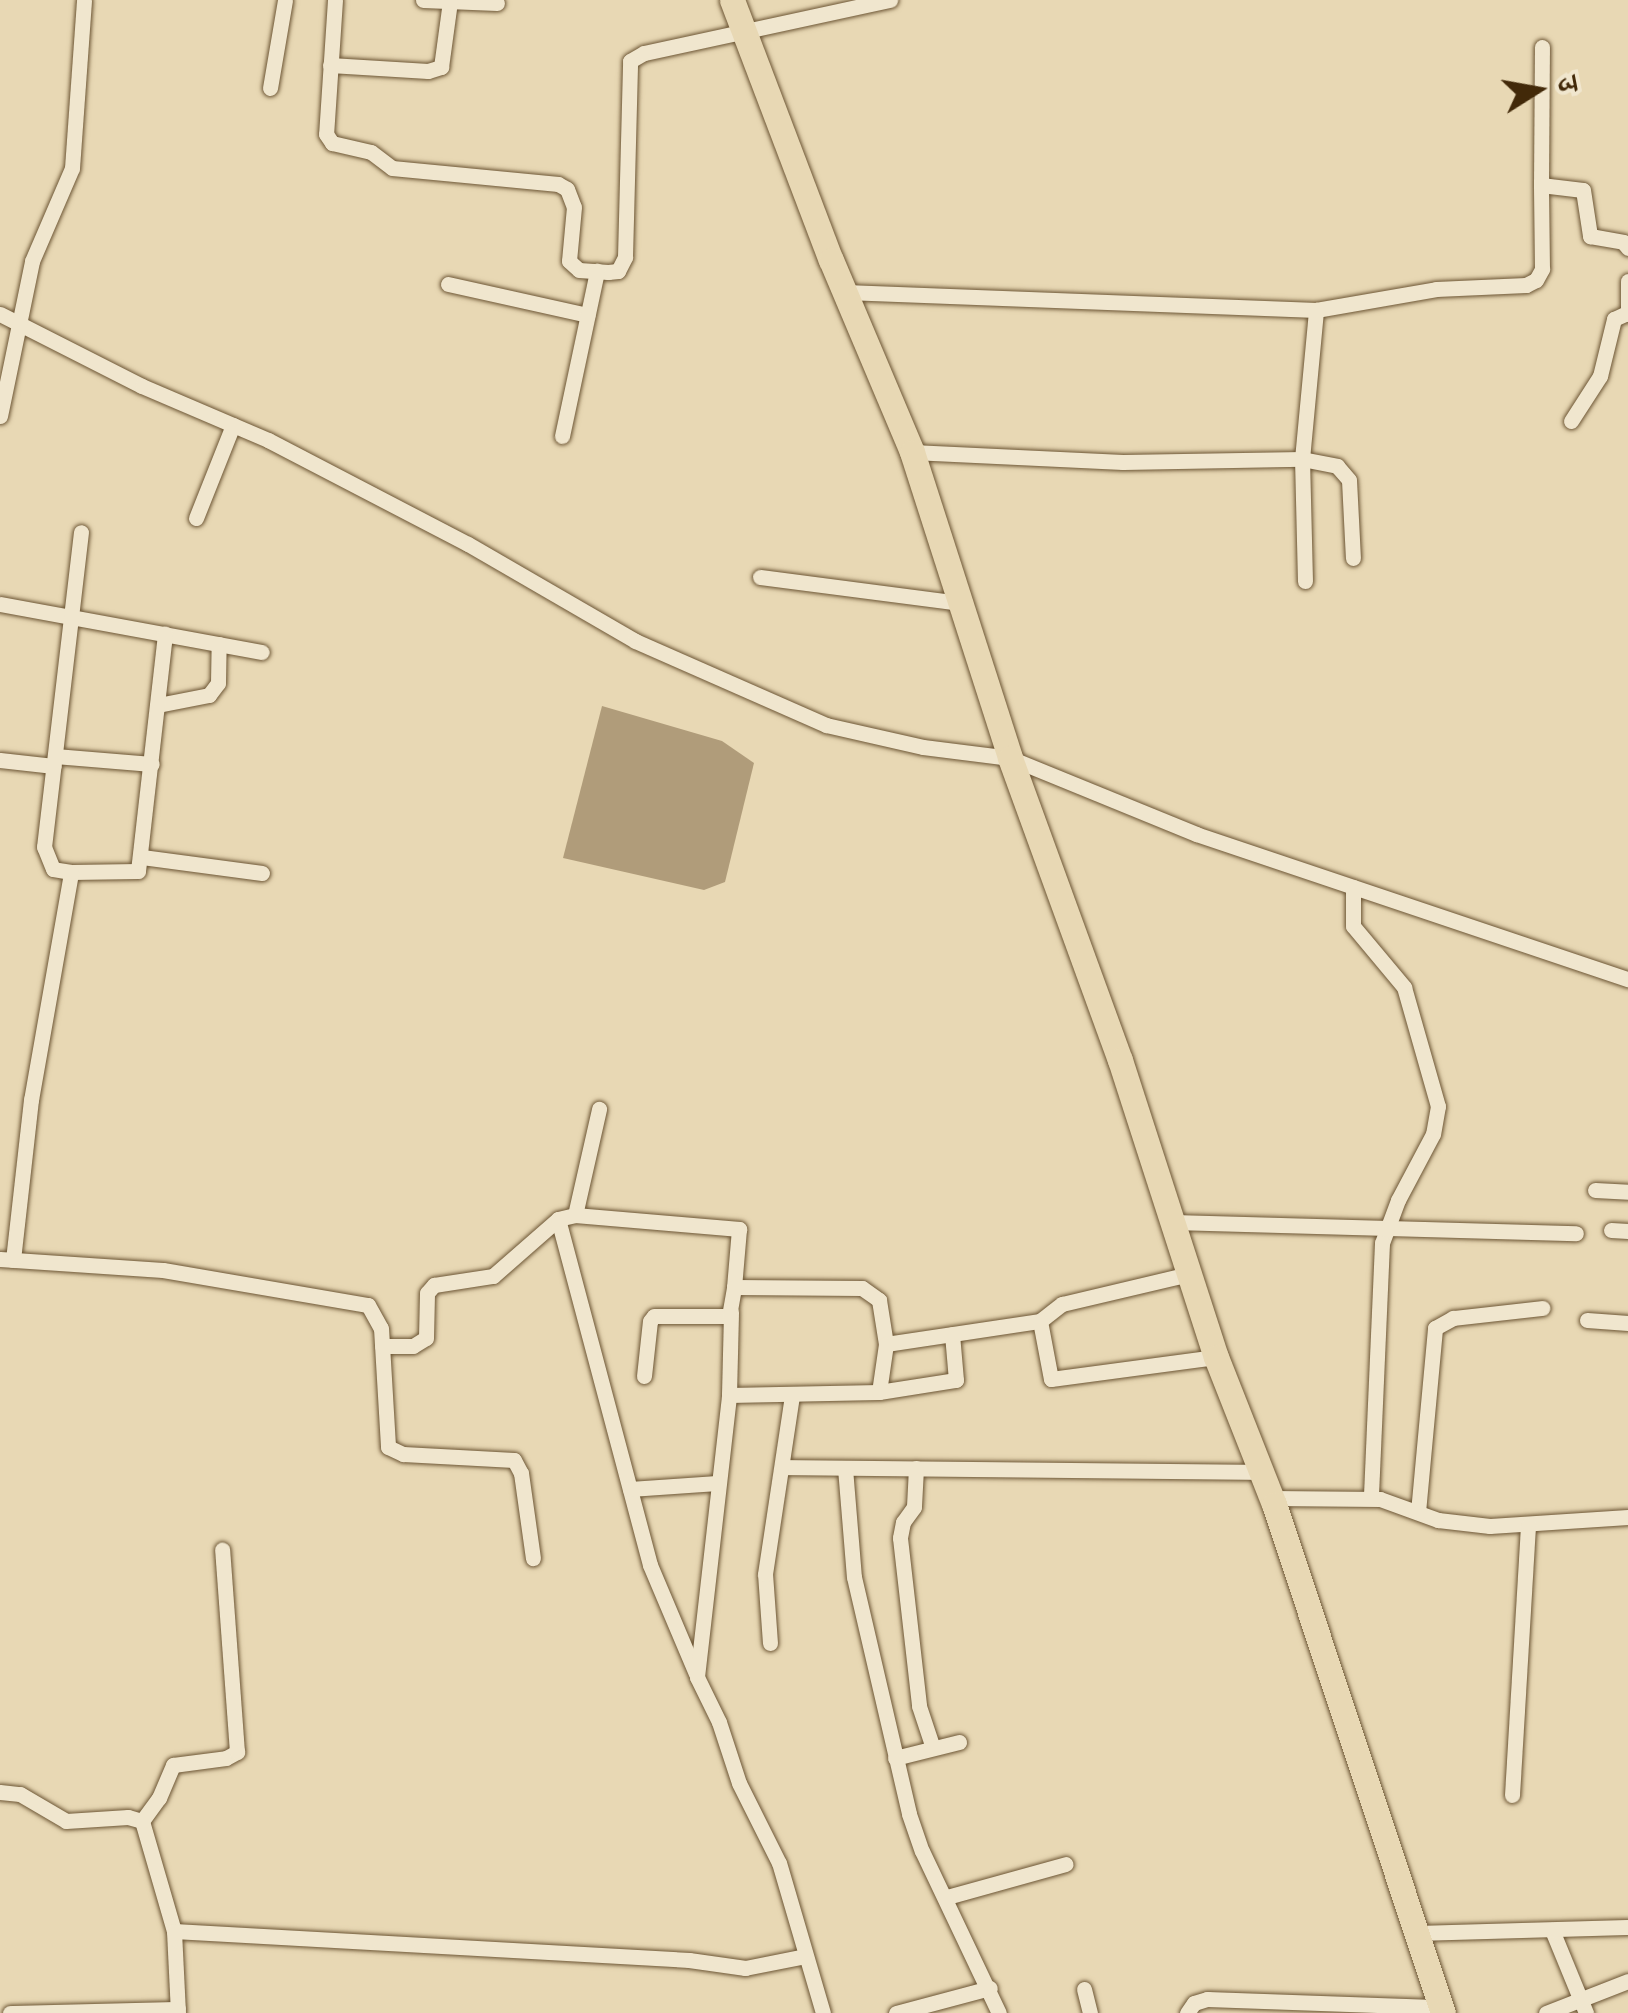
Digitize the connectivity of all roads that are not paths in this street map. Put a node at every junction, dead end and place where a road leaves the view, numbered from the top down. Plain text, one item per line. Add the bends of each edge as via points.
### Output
1 (84, 0) edge
2 (284, 0) edge
3 (334, 0) edge
4 (424, 0) edge
5 (732, 0) edge
6 (890, 0) edge
7 (450, 1) edge
8 (497, 2) dead end
9 (745, 32) junction
10 (1542, 47) dead end
11 (330, 64) junction
12 (270, 88) dead end
13 (1542, 186) junction
14 (1628, 248) edge
15 (598, 272) junction
16 (1628, 281) edge
17 (448, 284) dead end
18 (846, 292) junction
19 (1316, 310) junction
20 (0, 314) edge
21 (1628, 314) edge
22 (588, 315) junction
23 (20, 326) junction
24 (0, 416) edge
25 (1572, 422) dead end
26 (233, 425) junction
27 (562, 436) dead end
28 (912, 452) junction
29 (1302, 459) junction
30 (196, 518) dead end
31 (81, 532) dead end
32 (1354, 558) dead end
33 (760, 577) dead end
34 (1304, 582) dead end
35 (961, 603) junction
36 (0, 604) edge
37 (71, 617) junction
38 (165, 634) junction
39 (219, 644) junction
40 (262, 652) dead end
41 (158, 704) junction
42 (1010, 758) junction
43 (0, 760) edge
44 (55, 761) junction
45 (152, 764) junction
46 (142, 857) junction
47 (71, 872) junction
48 (262, 873) dead end
49 (1352, 887) junction
50 (1628, 979) edge
51 (599, 1109) dead end
52 (1595, 1190) dead end
53 (1628, 1192) edge
54 (575, 1214) junction
55 (558, 1219) junction
56 (1173, 1222) junction
57 (1386, 1232) junction
58 (1576, 1233) dead end
59 (6, 1260) edge
60 (1189, 1274) junction
61 (734, 1287) junction
62 (1542, 1308) dead end
63 (731, 1312) junction
64 (1587, 1320) dead end
65 (1040, 1321) junction
66 (1628, 1324) edge
67 (952, 1334) junction
68 (886, 1344) junction
69 (382, 1346) junction
70 (1216, 1357) junction
71 (644, 1376) dead end
72 (879, 1392) junction
73 (792, 1395) junction
74 (729, 1396) junction
75 (784, 1467) junction
76 (845, 1468) junction
77 (916, 1468) junction
78 (1261, 1472) junction
79 (717, 1483) junction
80 (630, 1489) junction
81 (1271, 1498) junction
82 (1370, 1498) junction
83 (1418, 1512) junction
84 (1628, 1517) edge
85 (1528, 1524) junction
86 (222, 1550) dead end
87 (534, 1558) dead end
88 (770, 1643) dead end
89 (697, 1676) junction
90 (959, 1742) dead end
91 (933, 1748) junction
92 (896, 1758) junction
93 (0, 1792) edge
94 (1512, 1794) dead end
95 (142, 1821) junction
96 (1066, 1864) dead end
97 (947, 1897) junction
98 (1628, 1928) edge
99 (174, 1930) junction
100 (1552, 1930) junction
101 (1415, 1933) junction
102 (805, 1956) junction
103 (1628, 1981) edge
104 (990, 1988) junction
105 (1084, 1990) dead end
106 (1583, 2006) edge
107 (1240, 2007) edge
108 (1442, 2010) edge
109 (178, 2011) edge
110 (10, 2013) edge
111 (822, 2013) edge
112 (896, 2013) edge
113 (999, 2013) edge
114 (1090, 2013) edge
115 (1187, 2013) edge
116 (1546, 2013) edge

1 - 23 street via 72,168 32,262
2 - 12 street
3 - 11 street
4 - 7 street
5 - 9 main road
6 - 9 street
7 - 8 street
7 - 11 street via 441,67
9 - 15 street via 630,61 626,257 618,271
9 - 18 main road
10 - 13 street
11 - 15 street via 326,134 332,144 370,152 392,168 558,184 574,206 569,261
13 - 14 street via 1583,190 1590,236
13 - 19 street via 1542,269 1526,286 1436,289
15 - 22 street
16 - 21 street
17 - 22 street
18 - 19 street
18 - 28 main road
19 - 29 street
20 - 23 street
21 - 25 street via 1614,319 1600,376
22 - 27 street
23 - 24 street
23 - 26 street
26 - 30 street
26 - 42 street via 468,544 636,641 809,718 923,747
28 - 29 street via 1123,462
28 - 35 main road
29 - 32 street via 1337,466 1349,480
29 - 34 street
31 - 37 street
33 - 35 street
35 - 42 main road
36 - 37 street
37 - 38 street
37 - 44 street
38 - 39 street
38 - 41 street
39 - 40 street
39 - 41 street via 218,683 208,695
41 - 45 street
42 - 49 street via 1196,834
42 - 56 main road
43 - 44 street
44 - 45 street
44 - 47 street via 45,858 53,869
45 - 46 street
46 - 47 street via 132,875
46 - 48 street
47 - 59 street
49 - 50 street
49 - 57 street via 1353,926 1404,987 1438,1106 1433,1134
51 - 54 street
52 - 53 street
54 - 55 street
54 - 61 street via 739,1229
55 - 69 street via 493,1276 434,1285 427,1293 421,1343
55 - 80 street
56 - 57 street
56 - 60 main road
57 - 58 street
57 - 82 street
59 - 69 street via 164,1270 357,1301 376,1316
60 - 65 street via 1062,1304
60 - 70 main road
61 - 63 street
61 - 68 street via 862,1288 880,1300
62 - 83 street via 1453,1318 1435,1328
63 - 71 street via 654,1316
63 - 74 street
64 - 66 street
65 - 67 street
65 - 70 street via 1052,1380
67 - 68 street
67 - 72 street via 956,1380
68 - 72 street
69 - 87 street via 388,1447 403,1454 514,1460
70 - 78 main road
72 - 73 street
73 - 74 street
73 - 75 street
74 - 79 street
75 - 76 street
75 - 88 street via 764,1574
76 - 77 street
76 - 92 street via 854,1577
77 - 78 street
77 - 91 street via 914,1506 900,1538 919,1706
78 - 81 main road
79 - 80 street
79 - 89 street
80 - 89 street via 650,1565
81 - 82 street
81 - 101 main road
82 - 83 street
83 - 85 street via 1463,1524
84 - 85 street
85 - 94 street
86 - 95 street via 237,1752 172,1765
89 - 102 street via 773,1848
90 - 91 street
91 - 92 street
92 - 97 street via 916,1835
93 - 95 street via 20,1794 66,1821
95 - 99 street
96 - 97 street
97 - 104 street
98 - 100 street
99 - 102 street via 745,1968
99 - 109 street
100 - 101 street
100 - 106 street
101 - 108 main road
102 - 111 street
103 - 106 street
104 - 112 street
104 - 113 street
105 - 114 street
106 - 116 street
107 - 108 street
107 - 115 street via 1207,1999
109 - 110 street

